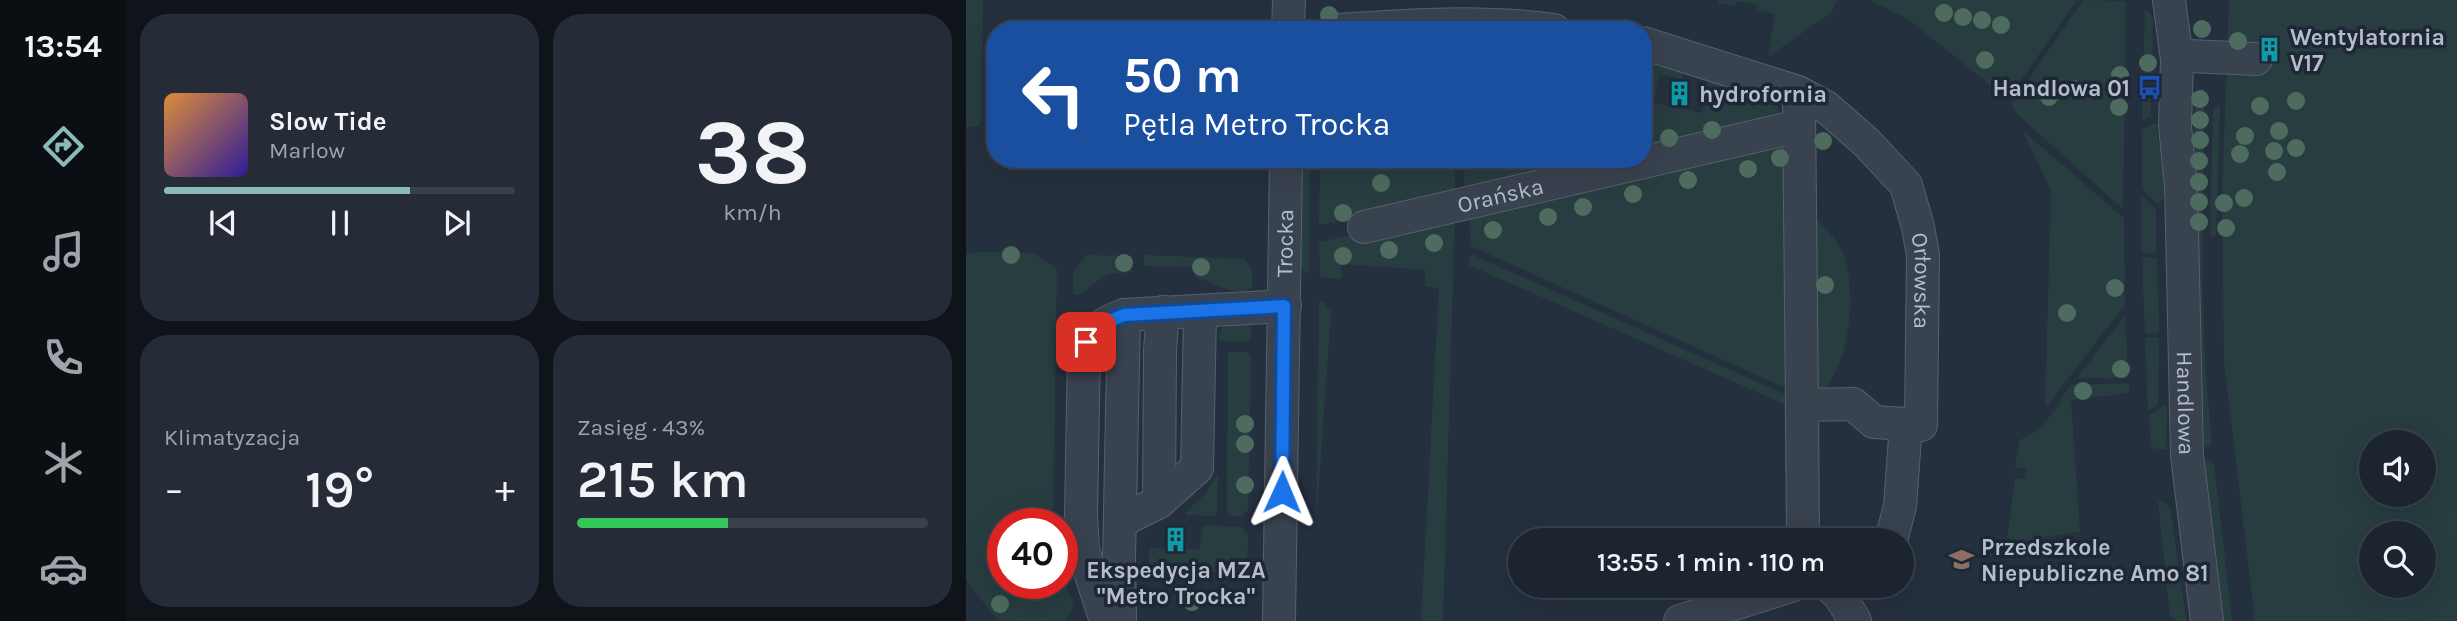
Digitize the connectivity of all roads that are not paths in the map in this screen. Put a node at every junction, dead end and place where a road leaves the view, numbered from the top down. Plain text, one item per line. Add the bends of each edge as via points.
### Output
1 (1289, 0) edge
2 (2169, 0) edge
3 (2190, 0) edge
4 (1288, 21) edge
5 (1652, 46) edge
6 (2189, 55) junction
7 (2256, 59) dead end
8 (1798, 92) junction
9 (1799, 125) junction
10 (1652, 160) edge
11 (1286, 168) edge
12 (1617, 168) edge
13 (2181, 185) junction
14 (1364, 228) dead end
15 (1284, 306) junction
16 (1163, 312) junction
17 (1200, 312) junction
18 (1124, 315) junction
19 (1802, 405) junction
20 (1905, 438) dead end
21 (1159, 502) junction
22 (1121, 521) junction
23 (1803, 528) edge
24 (1894, 528) edge
25 (1753, 598) edge
26 (1106, 621) edge
27 (1121, 621) edge
28 (1279, 621) edge
29 (1680, 621) edge
30 (2207, 621) edge

1 - 4 street
2 - 13 street, Handlowa
3 - 6 street, Handlowa
5 - 8 street, Orłowska
6 - 7 street
6 - 13 street, Handlowa via 2189,124
8 - 9 street
8 - 19 street, Orłowska via 1843,120 1906,185 1923,256 1921,425 1874,422 1853,404
9 - 10 street, Orańska
9 - 19 street
11 - 15 street, Trocka
12 - 14 street, Orańska
13 - 30 street, Handlowa via 2187,455
15 - 17 street
15 - 28 street, Trocka
16 - 17 street
16 - 18 street
16 - 21 street
17 - 21 street via 1197,468
18 - 22 street
18 - 26 street via 1102,324 1084,349 1083,550
19 - 23 street
20 - 24 street
21 - 22 street
22 - 27 street
25 - 29 street

